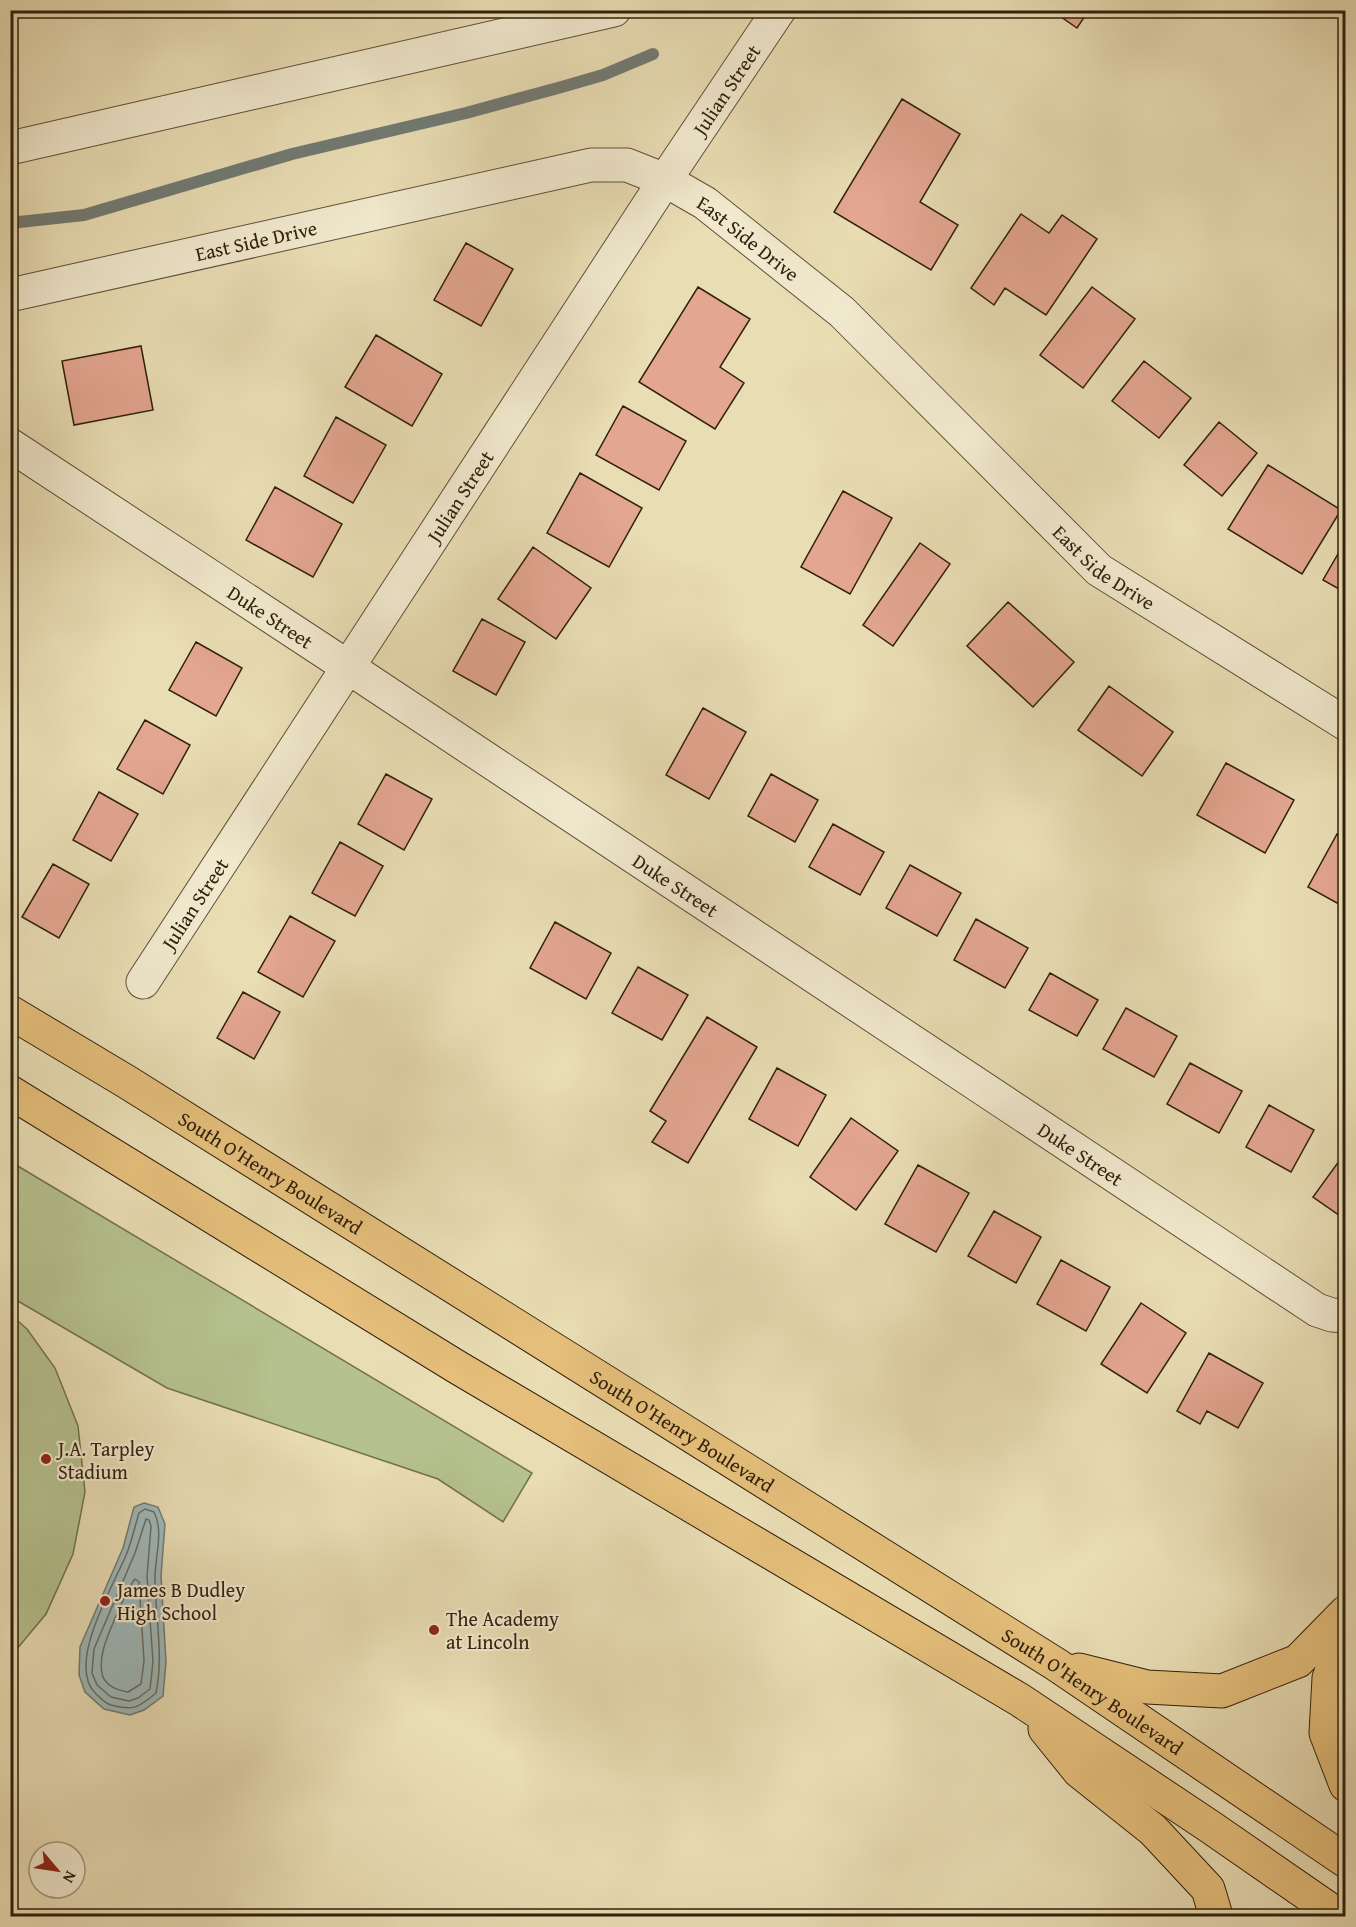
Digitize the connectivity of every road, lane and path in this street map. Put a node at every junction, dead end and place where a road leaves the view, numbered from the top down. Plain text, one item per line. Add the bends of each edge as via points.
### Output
1 (614, 10) edge
2 (778, 10) edge
3 (10, 148) edge
4 (665, 180) junction
5 (10, 295) edge
6 (10, 445) edge
7 (348, 667) junction
8 (1346, 724) edge
9 (143, 982) dead end
10 (10, 1012) edge
11 (10, 1092) edge
12 (1346, 1316) edge
13 (1346, 1612) edge
14 (1346, 1630) edge
15 (1057, 1665) junction
16 (1020, 1700) junction
17 (1346, 1785) edge
18 (1346, 1861) edge
19 (1216, 1917) edge
20 (1338, 1917) edge

1 - 3 street
2 - 4 street, Julian Street
4 - 5 street, East Side Drive via 627,165 591,165
4 - 7 street, Julian Street
4 - 8 street, East Side Drive via 705,203 842,312 1099,570
6 - 7 street, Duke Street
7 - 9 street, Julian Street
7 - 12 street, Duke Street via 1317,1310
10 - 15 highway, South O'Henry Boulevard
11 - 16 highway via 457,1367
13 - 15 highway via 1298,1661 1222,1691 1147,1687
14 - 17 highway via 1329,1678 1326,1733
15 - 18 highway, South O'Henry Boulevard
16 - 19 highway via 1079,1771 1153,1830 1208,1888
16 - 20 highway

